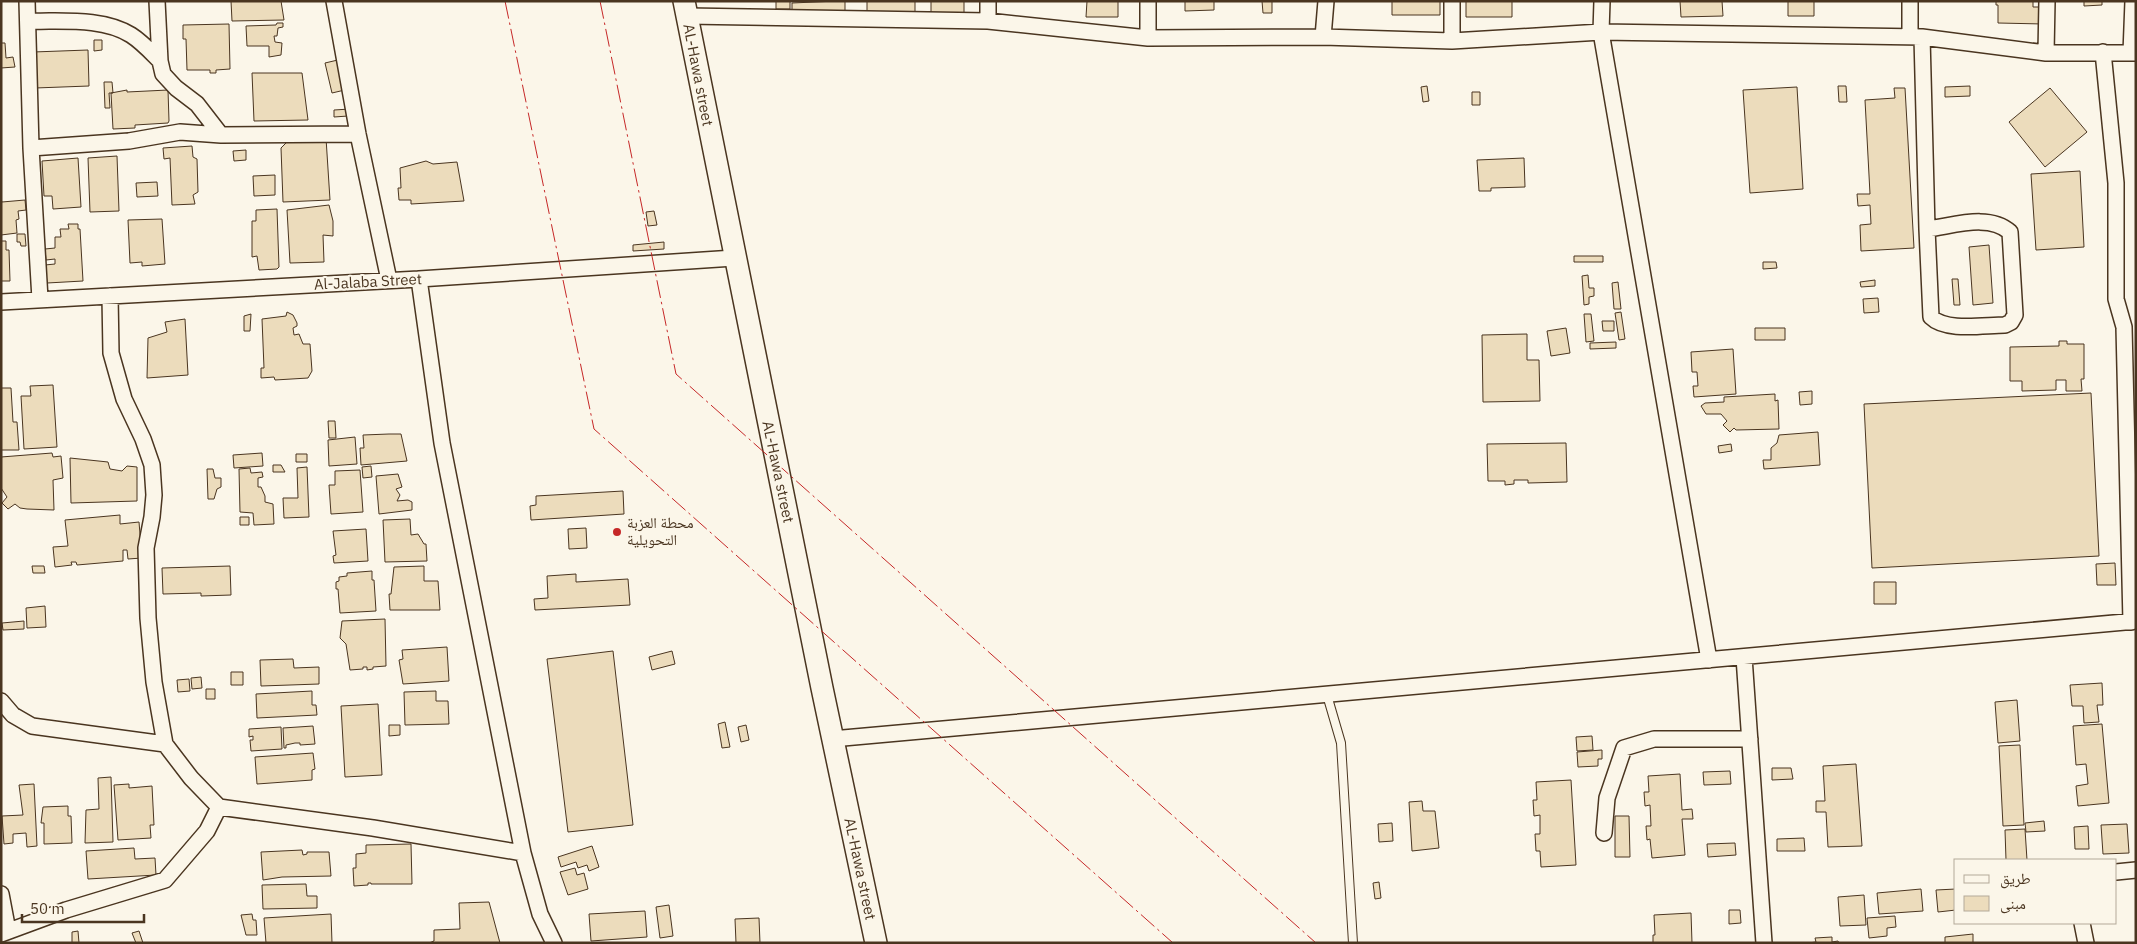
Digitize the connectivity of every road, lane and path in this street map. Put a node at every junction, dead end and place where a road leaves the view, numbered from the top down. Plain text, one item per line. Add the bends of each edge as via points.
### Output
1 (27, 1) edge
2 (157, 1) edge
3 (334, 1) edge
4 (988, 1) edge
5 (1148, 1) edge
6 (1326, 1) edge
7 (1452, 1) edge
8 (1602, 1) edge
9 (1910, 1) edge
10 (2047, 1) edge
11 (2133, 1) edge
12 (685, 9) edge
13 (28, 21) junction
14 (988, 21) junction
15 (1601, 32) junction
16 (1323, 37) junction
17 (1916, 37) junction
18 (1148, 38) junction
19 (1452, 41) junction
20 (2103, 52) junction
21 (2046, 53) junction
22 (2133, 53) edge
23 (160, 61) junction
24 (358, 134) junction
25 (221, 135) junction
26 (31, 148) junction
27 (1927, 229) junction
28 (734, 258) junction
29 (419, 279) junction
30 (388, 280) junction
31 (110, 296) junction
32 (40, 300) junction
33 (1, 302) edge
34 (2130, 327) edge
35 (2133, 622) edge
36 (1744, 657) junction
37 (1709, 660) junction
38 (1327, 694) junction
39 (1, 701) edge
40 (832, 739) junction
41 (1750, 739) junction
42 (165, 744) junction
43 (219, 807) junction
44 (1604, 833) dead end
45 (523, 853) junction
46 (2136, 870) edge
47 (2117, 872) edge
48 (1, 894) edge
49 (2082, 924) edge
50 (4, 932) edge
51 (554, 943) edge
52 (876, 943) edge
53 (1353, 943) edge
54 (1764, 943) edge
55 (2086, 943) edge

1 - 13 street
2 - 23 street
3 - 24 street
4 - 14 street
5 - 18 street
6 - 16 street
7 - 19 street
8 - 15 street
9 - 17 street
10 - 21 street
11 - 22 street
12 - 14 street
12 - 28 street, AL-Hawa street
13 - 23 street via 93,23 114,27 144,44
13 - 26 street
14 - 18 street
15 - 17 street
15 - 19 street
15 - 37 street
16 - 18 street
16 - 19 street
17 - 21 street
17 - 27 street
20 - 21 street
20 - 22 street
20 - 34 street via 2116,183 2116,299
23 - 25 street via 163,74 197,104
24 - 25 street
24 - 30 street
25 - 26 street via 180,132 129,141
26 - 32 street
27 - 27 street via 1931,316 1937,323 1947,326 2005,325 2010,322 2016,315 2010,232 1996,223 1986,222
28 - 29 street, Al-Jalaba Street
28 - 40 street, AL-Hawa street
29 - 30 street, Al-Jalaba Street
29 - 45 street via 442,443
30 - 31 street, Al-Jalaba Street
31 - 32 street, Al-Jalaba Street
31 - 42 street via 111,353 124,399 152,465 153,502 146,548 148,618 154,682
32 - 33 street, Al-Jalaba Street
34 - 35 street
35 - 36 street
36 - 37 street
36 - 41 street
37 - 38 street
38 - 40 street
38 - 53 lane via 1341,743
39 - 42 street via 13,714 32,726
40 - 52 street, AL-Hawa street
41 - 44 street via 1654,739 1624,748 1606,798
41 - 54 street
42 - 43 street
43 - 45 street
43 - 50 street via 207,831 165,880
45 - 51 street via 540,914
46 - 47 street
48 - 50 street
49 - 55 street

